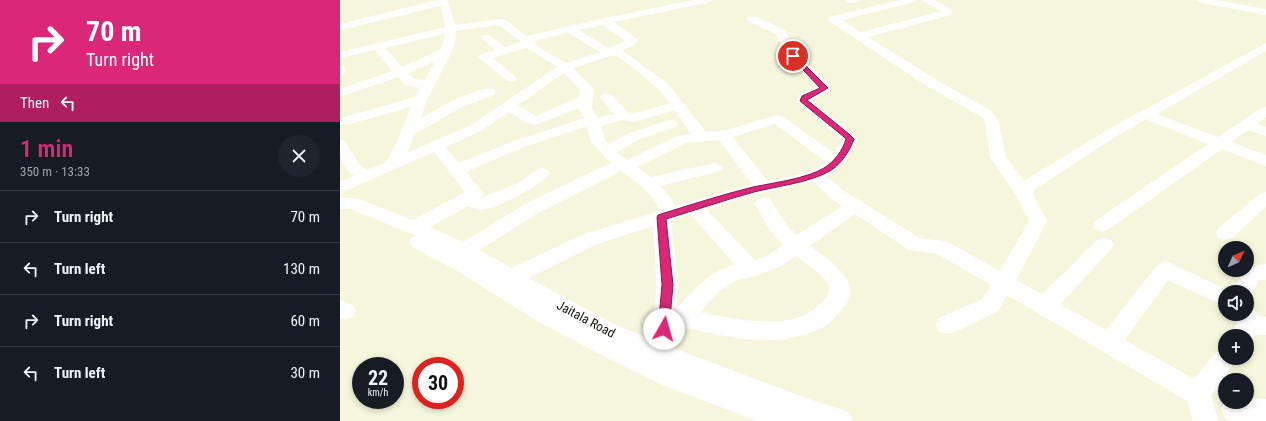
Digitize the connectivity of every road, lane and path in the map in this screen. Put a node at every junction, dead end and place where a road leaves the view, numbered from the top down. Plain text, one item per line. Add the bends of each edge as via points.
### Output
1 (707, 0) edge
2 (912, 0) edge
3 (926, 0) edge
4 (1201, 0) edge
5 (443, 1) edge
6 (891, 2) edge
7 (855, 3) edge
8 (1266, 12) edge
9 (752, 19) dead end
10 (605, 21) junction
11 (340, 27) edge
12 (451, 29) junction
13 (569, 29) junction
14 (860, 36) junction
15 (486, 37) dead end
16 (527, 42) junction
17 (377, 46) junction
18 (1266, 46) edge
19 (343, 51) edge
20 (446, 51) junction
21 (504, 51) junction
22 (608, 53) junction
23 (1249, 56) junction
24 (1266, 61) edge
25 (565, 67) junction
26 (401, 72) junction
27 (511, 78) dead end
28 (430, 83) junction
29 (489, 92) dead end
30 (340, 93) edge
31 (608, 98) dead end
32 (420, 100) junction
33 (585, 100) junction
34 (677, 105) junction
35 (510, 106) junction
36 (1266, 111) edge
37 (1145, 114) junction
38 (623, 116) junction
39 (346, 121) dead end
40 (593, 122) junction
41 (671, 124) dead end
42 (1246, 125) junction
43 (409, 131) junction
44 (1266, 132) edge
45 (723, 135) junction
46 (703, 137) junction
47 (1220, 143) junction
48 (340, 144) edge
49 (437, 146) junction
50 (607, 151) junction
51 (1266, 160) edge
52 (836, 162) junction
53 (394, 164) junction
54 (623, 165) junction
55 (715, 168) dead end
56 (456, 170) junction
57 (358, 171) junction
58 (542, 173) dead end
59 (815, 175) junction
60 (648, 183) junction
61 (1025, 191) junction
62 (764, 195) junction
63 (1266, 198) edge
64 (467, 199) junction
65 (342, 204) edge
66 (855, 205) junction
67 (694, 207) junction
68 (666, 215) junction
69 (1102, 225) dead end
70 (414, 228) junction
71 (1225, 233) dead end
72 (1104, 245) dead end
73 (796, 246) junction
74 (464, 251) junction
75 (752, 270) junction
76 (1266, 272) edge
77 (504, 281) junction
78 (1004, 282) junction
79 (1246, 285) edge
80 (1218, 295) edge
81 (1045, 306) junction
82 (681, 318) junction
83 (947, 325) dead end
84 (1110, 343) junction
85 (658, 346) junction
86 (1220, 365) edge
87 (1198, 394) junction
88 (1234, 409) dead end
89 (1266, 412) edge
90 (792, 421) edge
91 (840, 421) edge
92 (1206, 421) edge

1 - 10 street
2 - 6 street
3 - 14 street via 946,10 946,13
4 - 8 street
5 - 11 street
5 - 12 street
6 - 7 street
7 - 14 street via 833,19
9 - 52 street via 781,32 789,51 825,88 804,98 803,101 850,139
10 - 13 street
10 - 22 street via 632,40
12 - 16 street via 503,23
12 - 17 street
12 - 20 street
13 - 16 street
13 - 22 street
14 - 61 street via 930,82 987,114 992,122 998,157
15 - 21 street
16 - 21 street
16 - 25 street
17 - 19 street
17 - 26 street
18 - 23 street
20 - 26 street
20 - 28 street
21 - 27 street via 484,58
22 - 25 street
22 - 34 street via 620,53 669,93
23 - 24 street
23 - 37 street
25 - 33 street via 587,89
25 - 35 street
26 - 28 street via 410,82
26 - 30 street
28 - 32 street
29 - 43 street via 457,104
31 - 38 street
32 - 39 street
32 - 43 street
33 - 35 street via 536,121
33 - 40 street via 585,108
34 - 38 street via 633,118
34 - 46 street
35 - 49 street via 476,128
36 - 42 street
37 - 47 street
37 - 61 street via 1046,174
38 - 40 street
40 - 50 street via 599,142
40 - 56 street via 516,145
41 - 50 street via 636,136
42 - 44 street
42 - 47 street
43 - 53 street
45 - 46 street
45 - 52 street via 777,119
45 - 62 street via 744,161
46 - 54 street via 683,138
47 - 51 street
47 - 69 street
48 - 57 street
49 - 53 street
49 - 56 street
50 - 54 street
52 - 59 street via 827,170
53 - 57 street
54 - 60 street
54 - 74 street via 565,190 504,224
55 - 60 street
56 - 64 street via 475,193
57 - 65 street
58 - 64 street via 524,187 488,202 480,204
59 - 62 street
59 - 66 street via 838,195
60 - 68 street via 664,201
61 - 78 street via 1038,221
62 - 67 street
62 - 73 street via 769,217 781,233
63 - 71 street
64 - 70 street
65 - 70 street, Jaitala Road
65 - 77 street, Jaitala Road
66 - 73 street
66 - 78 street via 916,245 941,247
67 - 68 street
67 - 75 street
68 - 77 street via 588,240
68 - 85 street via 666,308
70 - 74 street, Jaitala Road
72 - 81 street
73 - 75 street via 774,261
73 - 82 street via 827,270 840,286 836,302 821,316 797,328 770,330 741,329
74 - 77 street, Jaitala Road
75 - 82 street via 733,273 712,285
76 - 79 street via 1253,273
77 - 85 street, Jaitala Road via 606,332
77 - 90 street, Jaitala Road via 564,325 663,373
78 - 81 street
78 - 83 street via 990,305
80 - 84 street via 1165,269
81 - 84 street
82 - 85 street
84 - 87 street
85 - 91 street, Jaitala Road via 809,412
86 - 87 street
87 - 92 street
88 - 89 street

